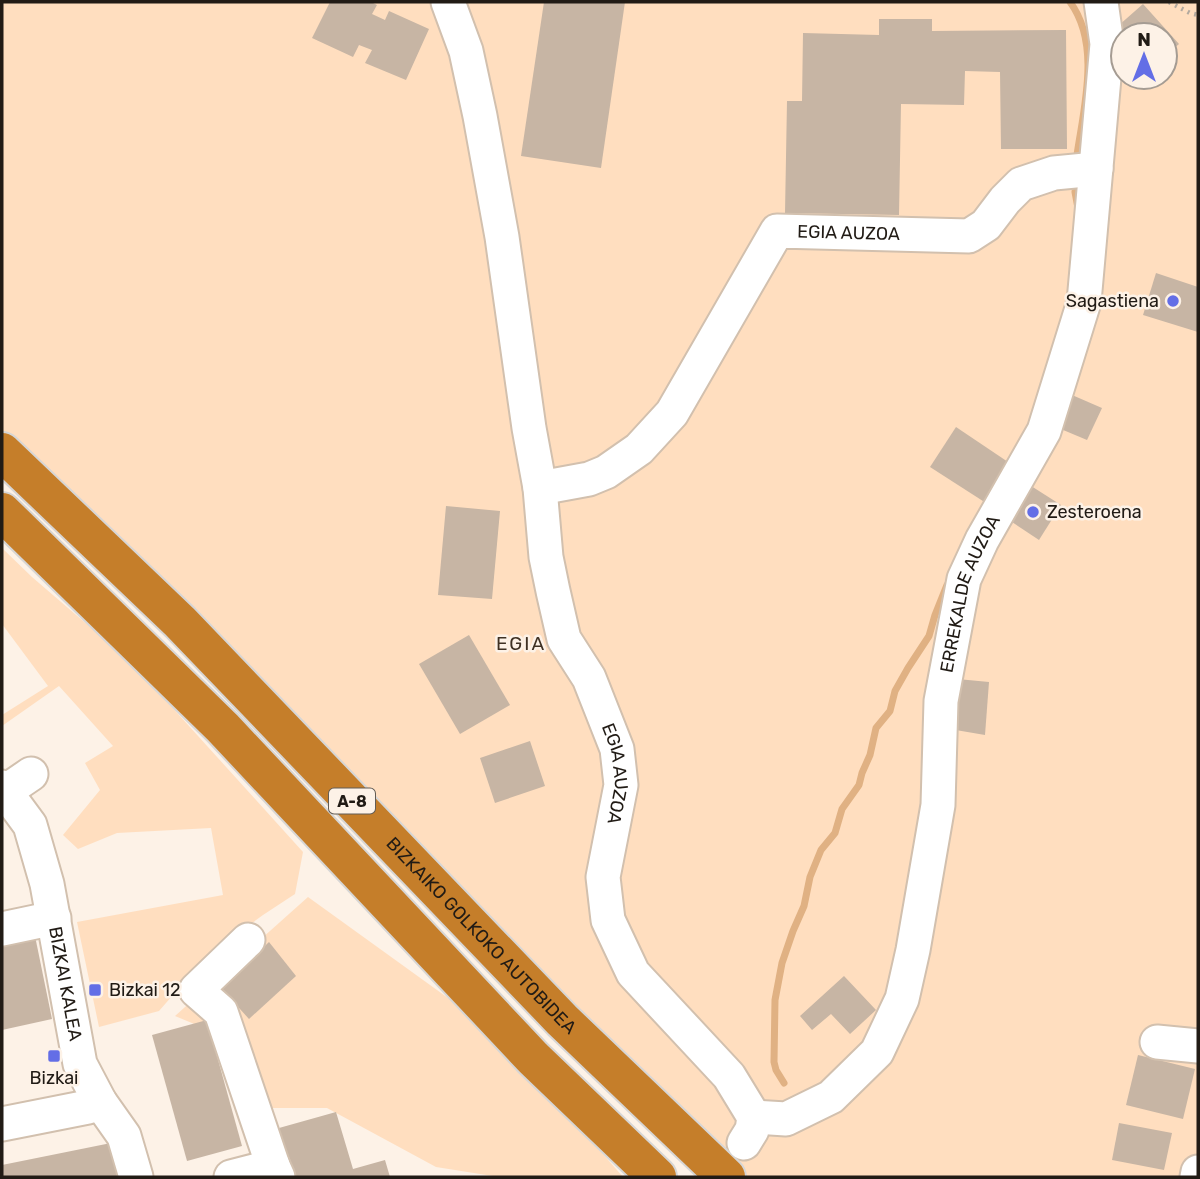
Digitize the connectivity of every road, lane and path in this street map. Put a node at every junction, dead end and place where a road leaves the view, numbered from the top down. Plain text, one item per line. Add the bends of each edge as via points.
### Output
1 (448, 2) edge
2 (1101, 2) edge
3 (1169, 2) edge
4 (1198, 15) edge
5 (1096, 169) junction
6 (2, 452) edge
7 (540, 488) junction
8 (2, 512) edge
9 (13, 784) edge
10 (54, 918) junction
11 (2, 929) edge
12 (248, 940) dead end
13 (1157, 1042) dead end
14 (1198, 1046) edge
15 (100, 1102) junction
16 (2, 1124) edge
17 (749, 1130) joint
18 (275, 1172) edge
19 (1198, 1172) edge
20 (136, 1177) edge
21 (231, 1177) edge
22 (657, 1177) edge
23 (726, 1177) edge
24 (1197, 1177) edge

1 - 7 street, EGIA AUZOA via 466,51 480,116
2 - 5 street, ERREKALDE AUZOA via 1107,44
3 - 4 path
5 - 7 street, EGIA AUZOA via 1054,173 1021,184 986,225 969,236 777,231 672,413 639,449 589,479
5 - 17 street, ERREKALDE AUZOA via 1083,302 1044,431 964,579 941,701 939,805 902,999 877,1052 831,1097 786,1119
6 - 23 highway, BIZKAIKO GOLKOKO AUTOBIDEA / A-8 via 180,622 562,1020
7 - 17 street, EGIA AUZOA via 545,558 564,639 589,678 617,749 621,785 603,877 608,920 633,973 729,1076
8 - 22 highway, A-8 via 223,728 533,1058
9 - 10 street, BIZKAI KALEA via 30,825
10 - 11 street
10 - 15 street, BIZKAI KALEA via 80,1064
12 - 18 street via 196,990 222,1012
13 - 14 street
15 - 16 street
15 - 20 street, BIZKAI KALEA via 124,1136
18 - 21 street
19 - 24 street

